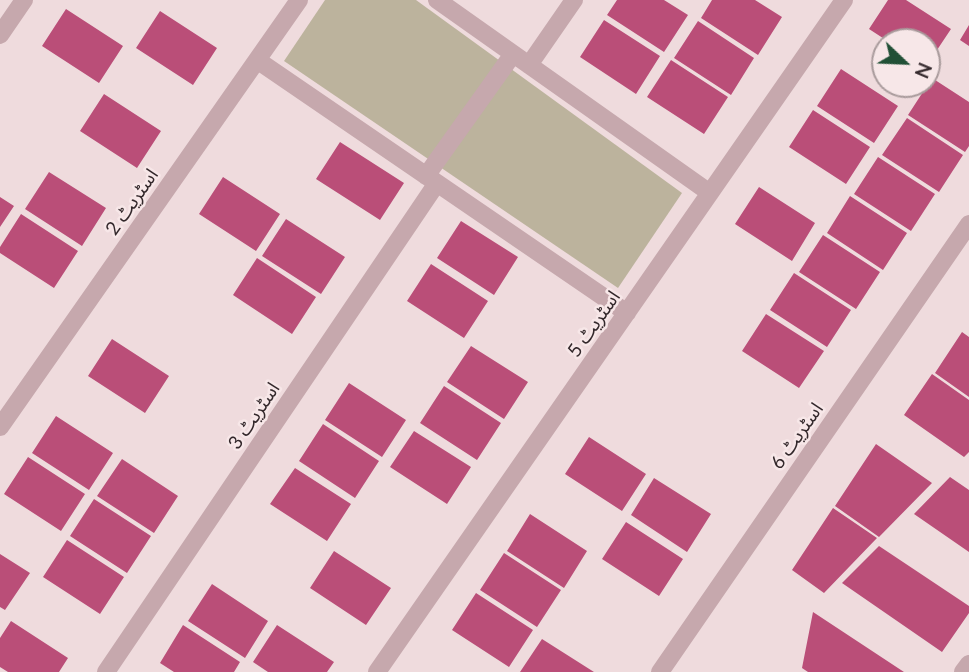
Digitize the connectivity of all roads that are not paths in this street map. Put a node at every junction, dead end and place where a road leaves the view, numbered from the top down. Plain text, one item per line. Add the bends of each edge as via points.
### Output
1 (24, 0) edge
2 (299, 0) edge
3 (437, 0) edge
4 (574, 0) edge
5 (844, 0) edge
6 (0, 35) edge
7 (513, 54) junction
8 (257, 60) junction
9 (529, 65) junction
10 (432, 180) junction
11 (710, 193) junction
12 (969, 224) edge
13 (627, 313) junction
14 (0, 427) edge
15 (969, 664) edge
16 (106, 672) edge
17 (377, 672) edge
18 (660, 672) edge
19 (963, 672) edge

1 - 6 street
2 - 8 street, اسٹریٹ 2
3 - 7 street
4 - 9 street
5 - 11 street, اسٹریٹ 5
7 - 9 street
7 - 10 street, اسٹریٹ 3
8 - 10 street
8 - 14 street, اسٹریٹ 2
9 - 11 street
10 - 13 street
10 - 16 street, اسٹریٹ 3
11 - 13 street, اسٹریٹ 5
12 - 18 street, اسٹریٹ 6
13 - 17 street, اسٹریٹ 5
15 - 19 street

